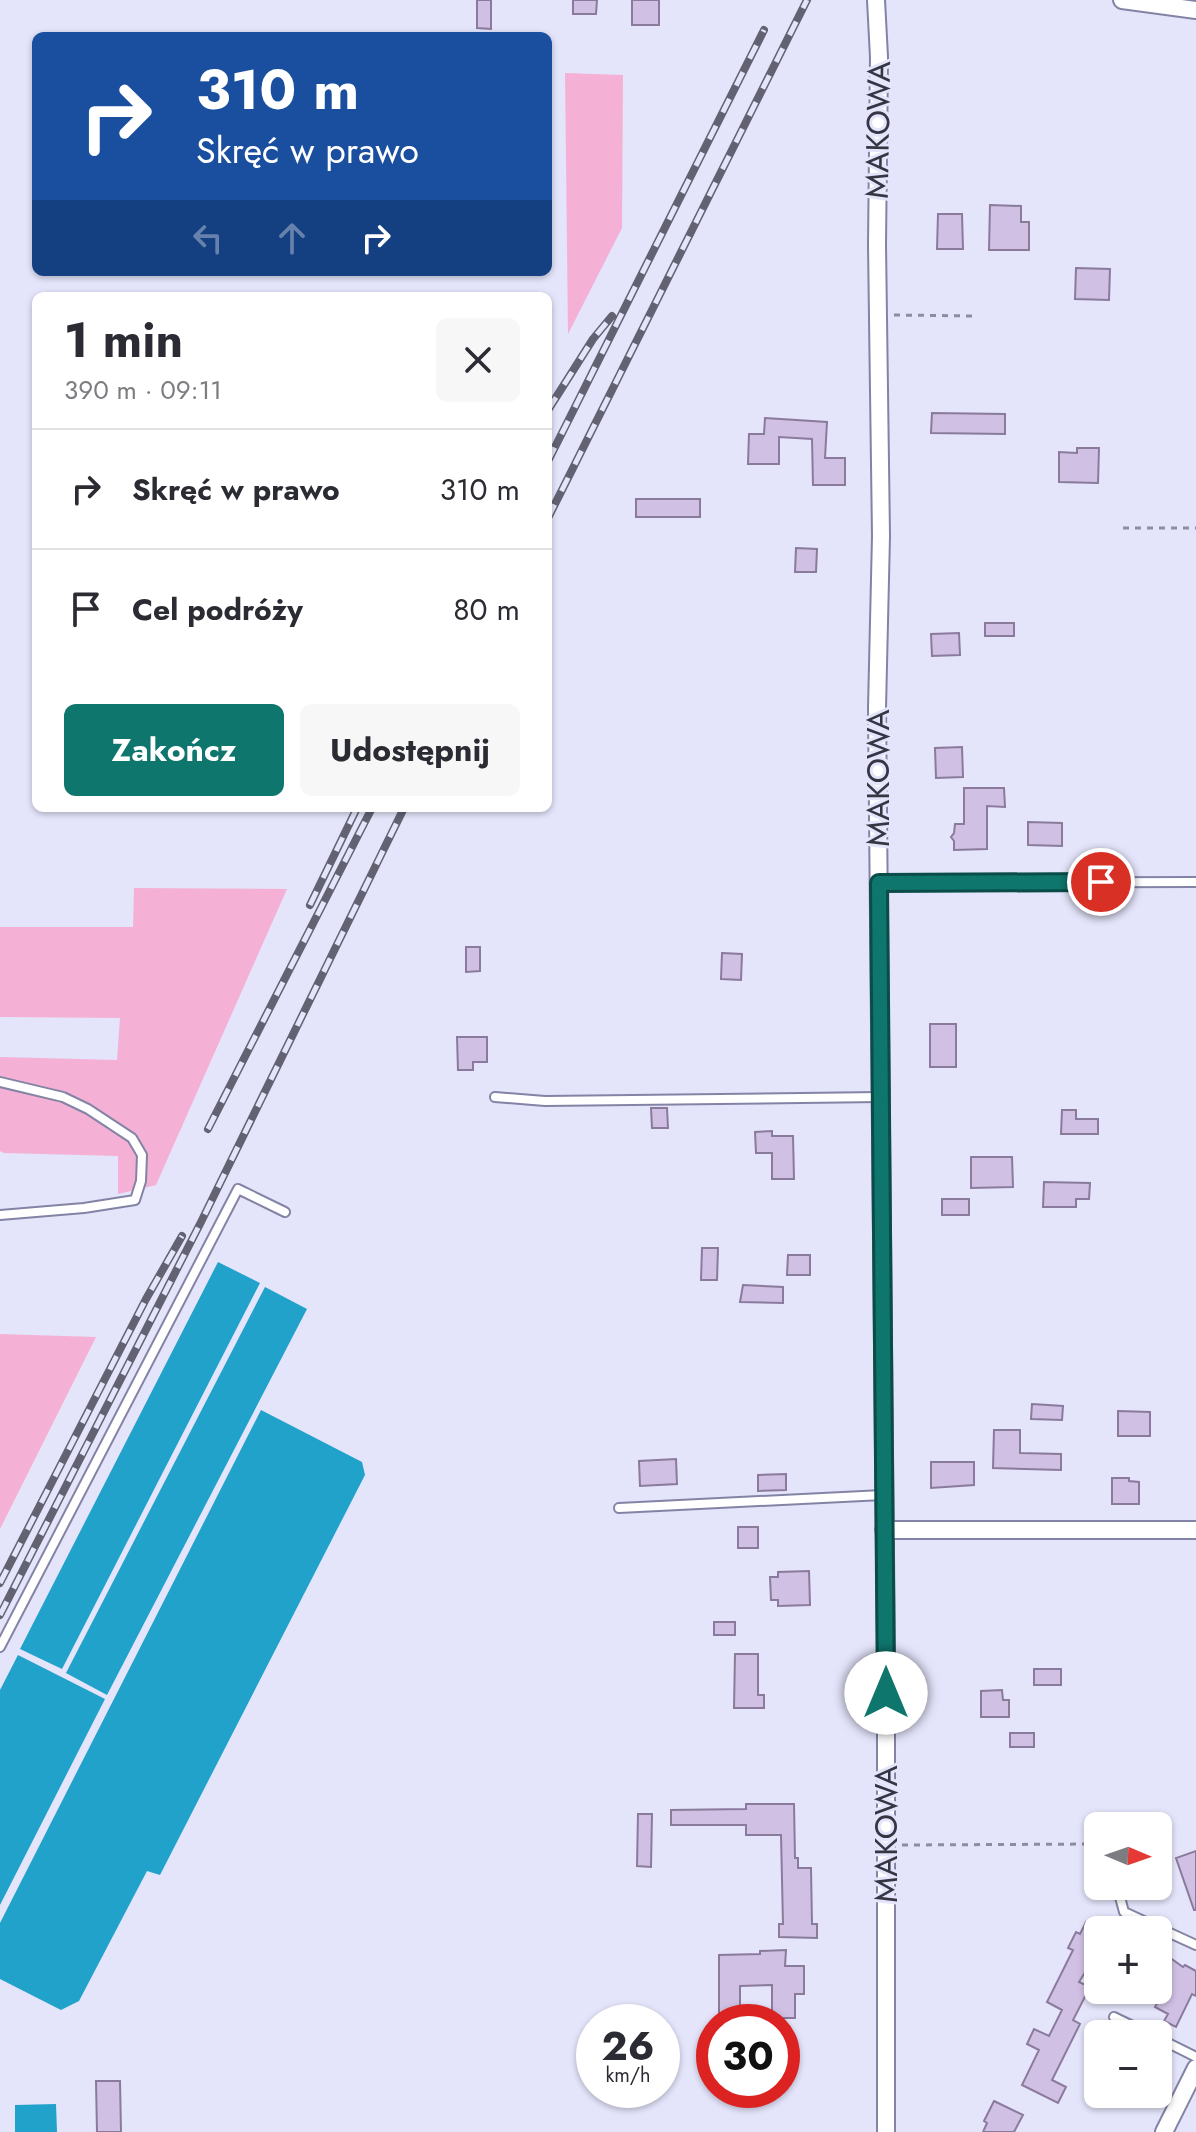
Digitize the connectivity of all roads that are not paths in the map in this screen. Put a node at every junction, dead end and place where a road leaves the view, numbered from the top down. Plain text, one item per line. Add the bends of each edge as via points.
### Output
1 (876, 0) edge
2 (1122, 0) edge
3 (1196, 10) edge
4 (1196, 882) edge
5 (879, 883) junction
6 (0, 1082) edge
7 (495, 1097) dead end
8 (881, 1097) junction
9 (285, 1212) dead end
10 (0, 1215) edge
11 (883, 1495) junction
12 (619, 1508) dead end
13 (884, 1530) junction
14 (1196, 1530) edge
15 (0, 1647) edge
16 (1121, 1900) edge
17 (1196, 1945) edge
18 (1114, 2017) dead end
19 (1120, 2020) edge
20 (1172, 2045) edge
21 (1196, 2057) edge
22 (1196, 2068) edge
23 (886, 2132) edge
24 (1164, 2132) edge

1 - 5 street, MAKOWA
2 - 3 street
4 - 5 lane
5 - 8 street, MAKOWA
6 - 10 lane via 63,1097 88,1109 132,1138 142,1155 135,1200
7 - 8 lane
8 - 11 street, MAKOWA
9 - 15 lane via 238,1189
11 - 12 lane
11 - 13 street, MAKOWA
13 - 14 street
13 - 23 street, MAKOWA
16 - 17 lane via 1124,1912
18 - 19 lane
20 - 21 lane
22 - 24 street

